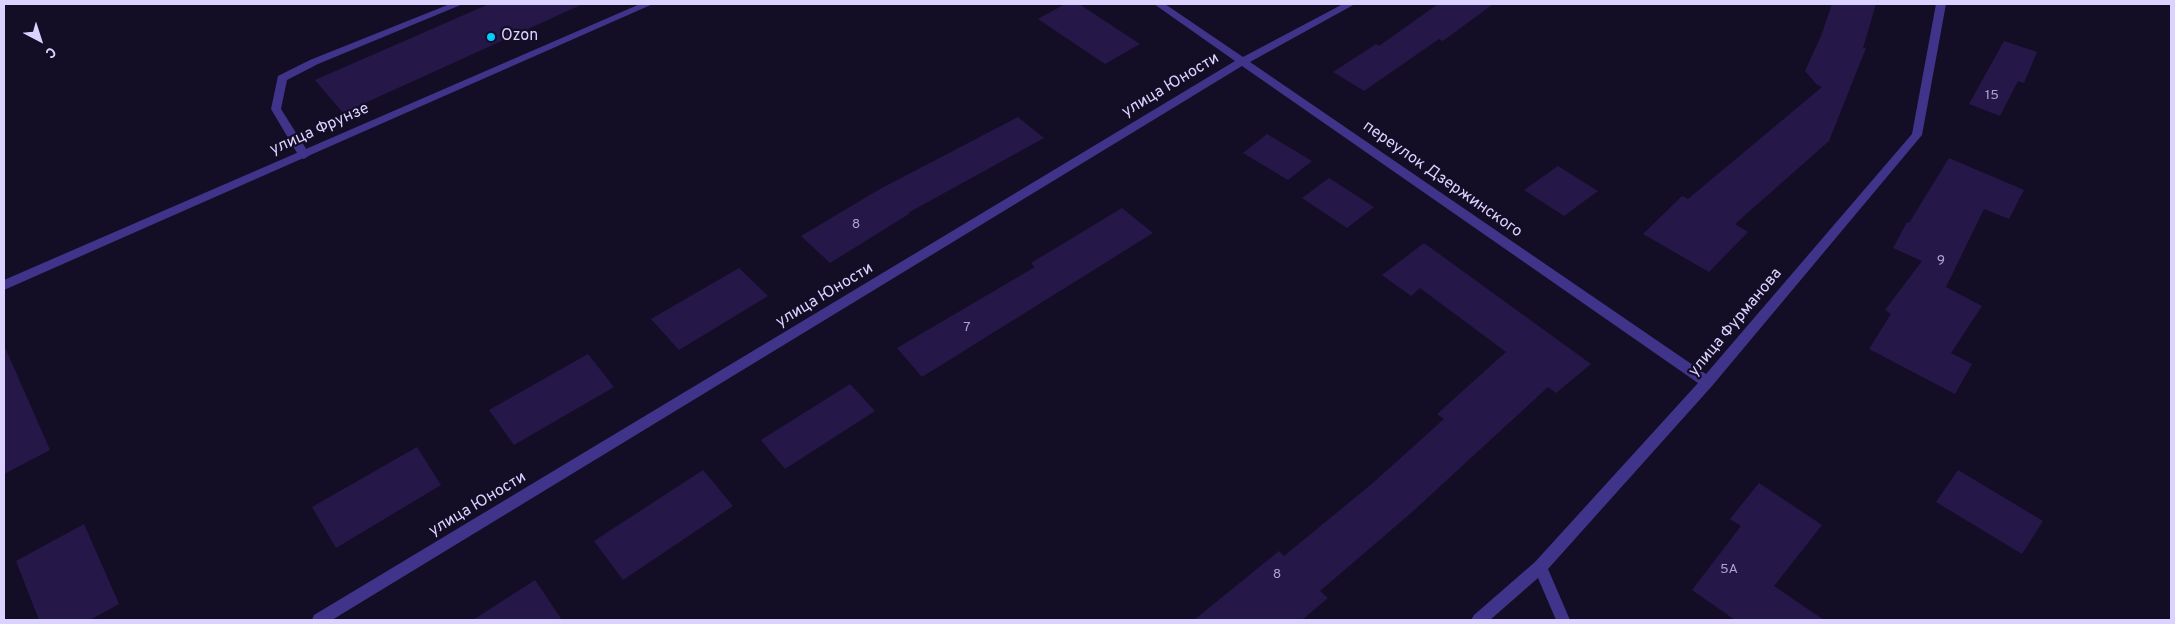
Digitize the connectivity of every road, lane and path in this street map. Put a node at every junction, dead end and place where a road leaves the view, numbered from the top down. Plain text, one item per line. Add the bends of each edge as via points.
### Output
1 (458, 4) edge
2 (648, 4) edge
3 (1158, 4) edge
4 (1350, 4) edge
5 (1941, 4) edge
6 (1242, 62) junction
7 (304, 155) junction
8 (4, 286) edge
9 (1706, 382) junction
10 (1540, 567) junction
11 (319, 620) edge
12 (1479, 620) edge
13 (1563, 620) edge

1 - 7 street via 282,78 276,109
2 - 7 street, улица Фрунзе
3 - 6 street, переулок Дзержинского
4 - 6 street, улица Юности
5 - 9 street, улица Фурманова via 1917,135
6 - 9 street, переулок Дзержинского
6 - 11 street, улица Юности
7 - 8 street, улица Фрунзе
9 - 10 street, улица Фурманова
10 - 12 street, улица Фурманова
10 - 13 street

